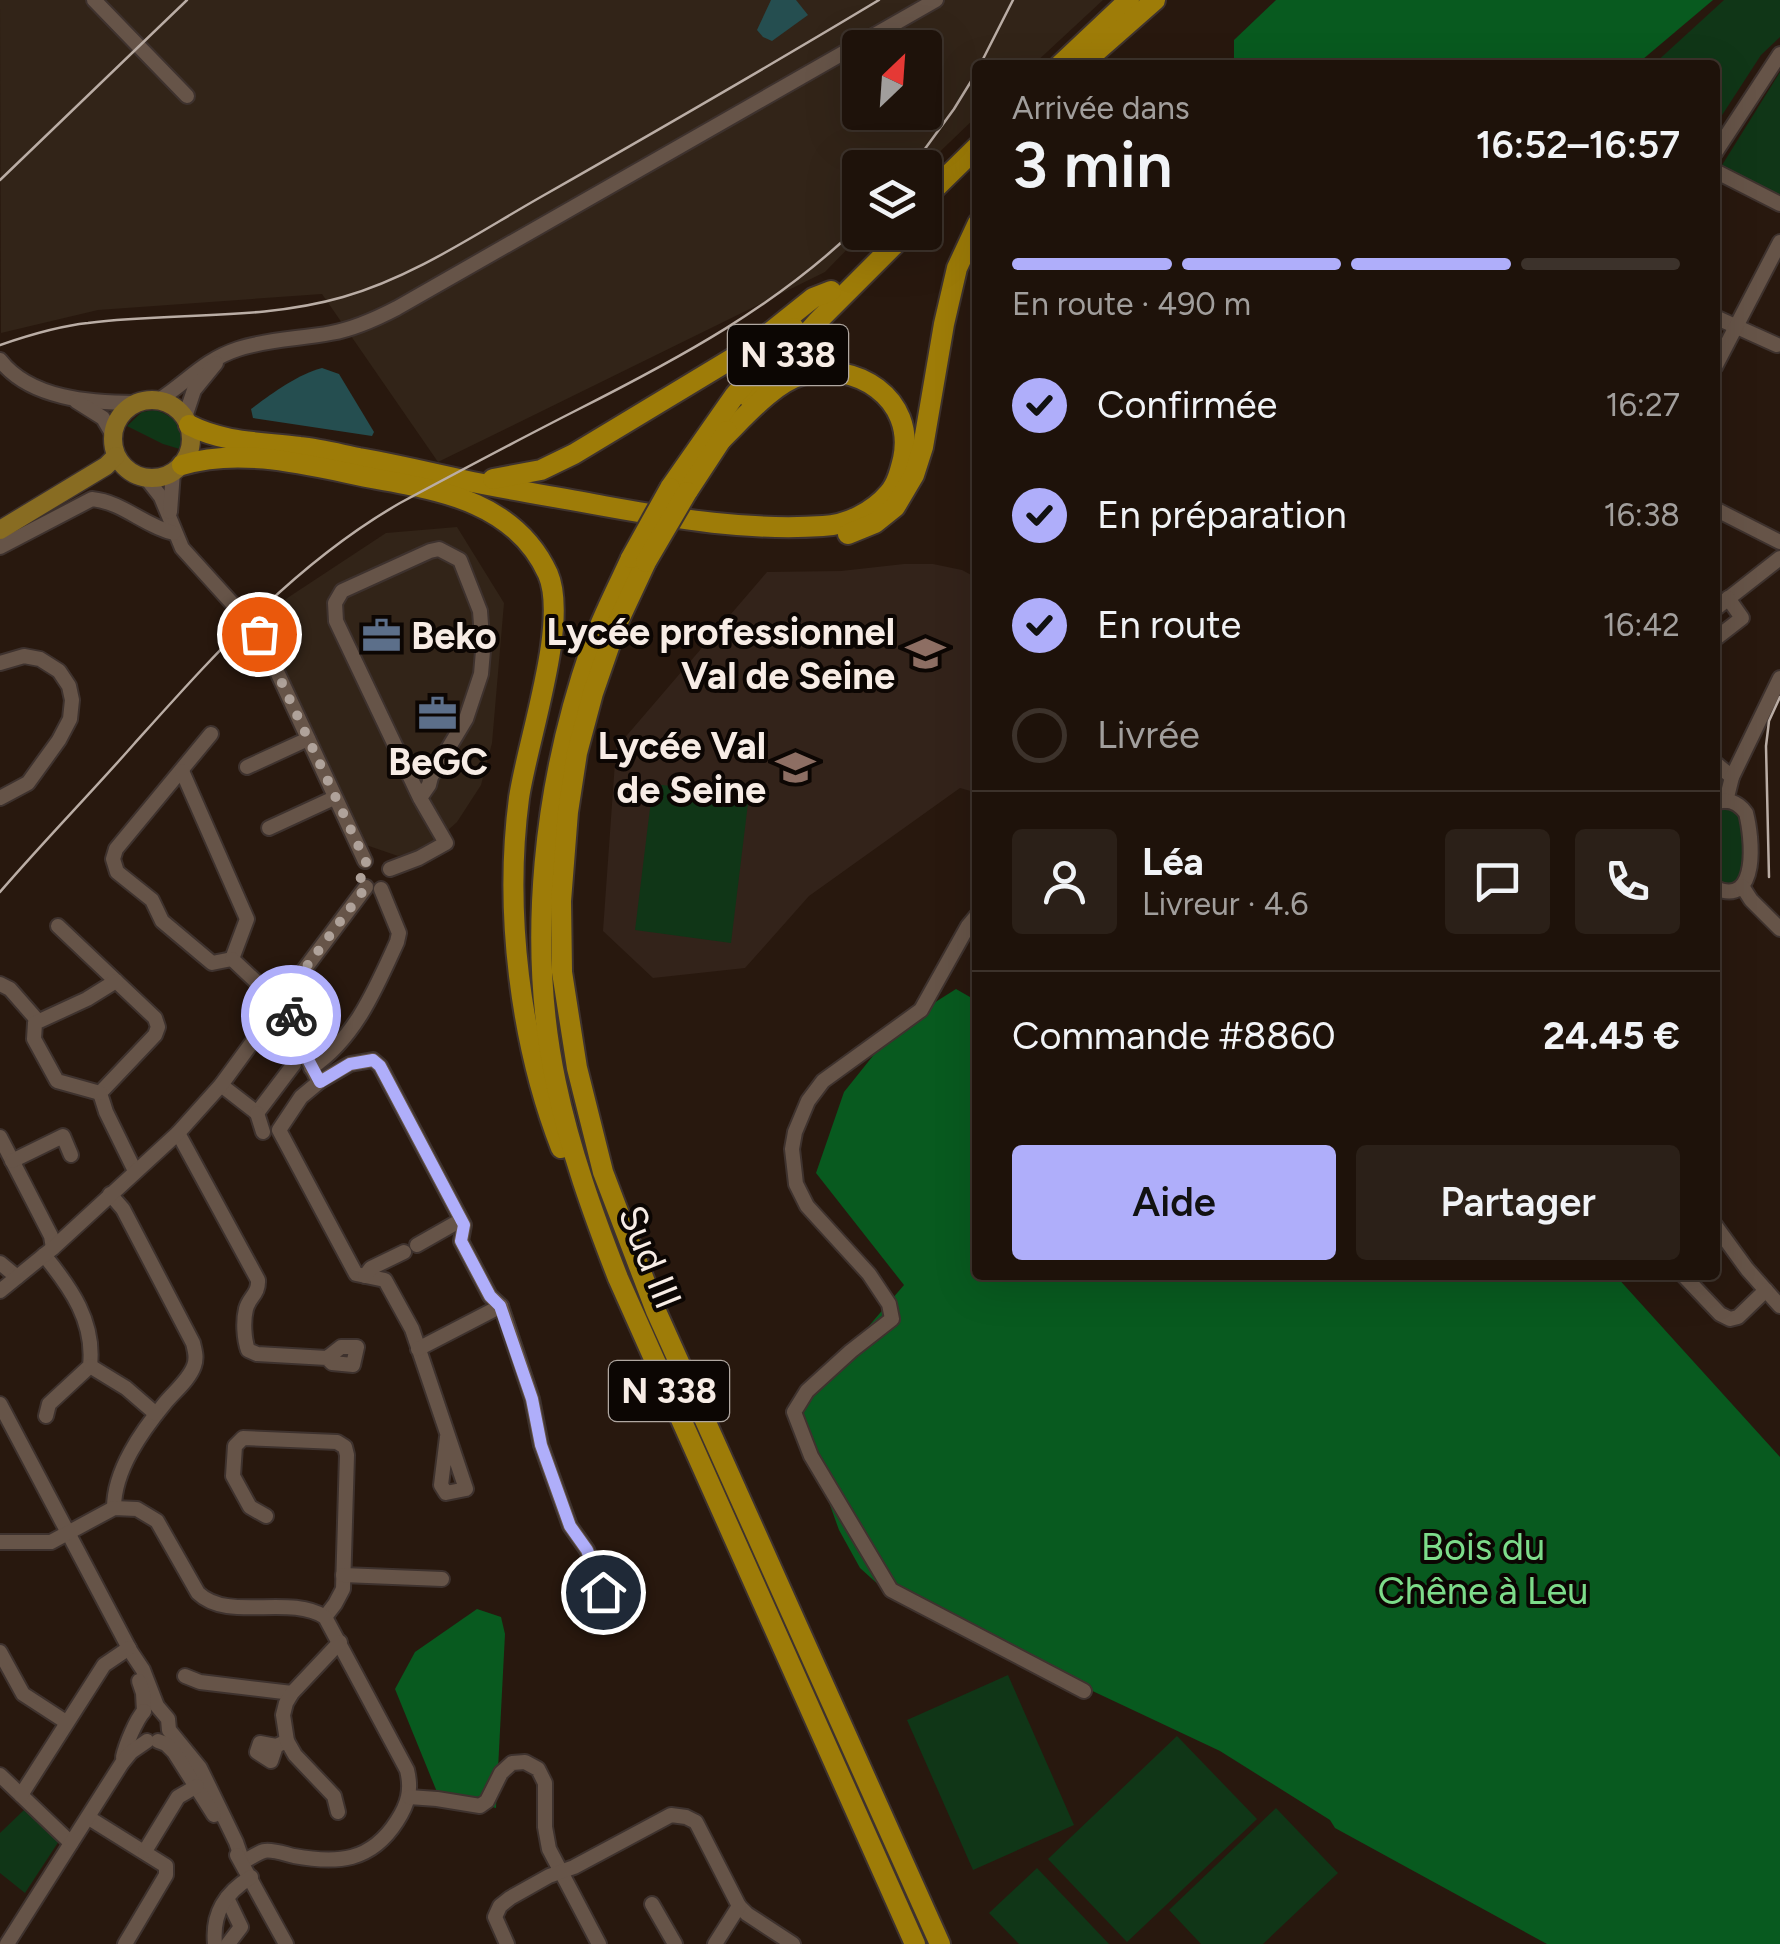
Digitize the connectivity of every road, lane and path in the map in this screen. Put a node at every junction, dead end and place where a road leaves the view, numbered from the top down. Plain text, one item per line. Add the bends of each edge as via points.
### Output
1 (94, 0) edge
2 (936, 0) edge
3 (1129, 0) edge
4 (1155, 0) edge
5 (1780, 54) edge
6 (1065, 60) edge
7 (1088, 60) edge
8 (188, 96) dead end
9 (1720, 145) edge
10 (972, 152) edge
11 (972, 170) edge
12 (1720, 173) edge
13 (942, 181) edge
14 (942, 199) edge
15 (1780, 204) edge
16 (972, 236) edge
17 (1780, 242) edge
18 (872, 250) edge
19 (889, 250) edge
20 (831, 291) junction
21 (1720, 318) edge
22 (1736, 326) junction
23 (1777, 345) dead end
24 (224, 355) junction
25 (1720, 357) edge
26 (0, 360) edge
27 (67, 396) junction
28 (160, 400) junction
29 (136, 403) junction
30 (187, 421) junction
31 (113, 435) junction
32 (720, 441) junction
33 (116, 456) junction
34 (178, 468) junction
35 (436, 474) junction
36 (146, 478) junction
37 (416, 486) junction
38 (678, 490) junction
39 (1720, 512) edge
40 (172, 525) junction
41 (0, 530) edge
42 (1780, 542) edge
43 (0, 547) edge
44 (1780, 558) edge
45 (639, 560) junction
46 (1728, 598) junction
47 (1720, 605) edge
48 (1720, 635) edge
49 (0, 663) edge
50 (1780, 678) edge
51 (211, 734) dead end
52 (308, 740) junction
53 (247, 767) dead end
54 (1720, 767) edge
55 (182, 771) junction
56 (1732, 776) junction
57 (0, 798) edge
58 (334, 798) junction
59 (420, 798) junction
60 (1721, 802) edge
61 (270, 828) dead end
62 (366, 862) junction
63 (390, 869) junction
64 (1742, 886) junction
65 (374, 888) junction
66 (1720, 889) edge
67 (972, 921) edge
68 (58, 926) dead end
69 (1780, 928) edge
70 (232, 959) junction
71 (116, 982) junction
72 (0, 984) edge
73 (289, 990) junction
74 (266, 991) junction
75 (270, 1018) junction
76 (286, 1018) junction
77 (38, 1021) junction
78 (294, 1064) dead end
79 (312, 1068) junction
80 (320, 1082) junction
81 (221, 1085) junction
82 (100, 1092) junction
83 (257, 1113) junction
84 (263, 1132) dead end
85 (178, 1133) junction
86 (0, 1136) edge
87 (72, 1155) dead end
88 (12, 1160) junction
89 (134, 1171) junction
90 (110, 1194) junction
91 (461, 1220) junction
92 (1720, 1232) edge
93 (48, 1252) junction
94 (0, 1263) edge
95 (365, 1276) junction
96 (17, 1277) junction
97 (618, 1278) junction
98 (1687, 1280) edge
99 (1766, 1290) junction
100 (0, 1291) edge
101 (500, 1306) junction
102 (1780, 1306) edge
103 (418, 1349) junction
104 (327, 1358) dead end
105 (90, 1366) junction
106 (0, 1404) edge
107 (152, 1410) junction
108 (46, 1416) dead end
109 (7, 1431) edge
110 (448, 1437) dead end
111 (114, 1508) junction
112 (266, 1516) dead end
113 (68, 1532) junction
114 (0, 1542) edge
115 (343, 1575) junction
116 (442, 1579) dead end
117 (603, 1592) dead end
118 (325, 1616) junction
119 (340, 1642) junction
120 (130, 1650) junction
121 (0, 1652) edge
122 (185, 1676) dead end
123 (1084, 1691) dead end
124 (292, 1693) junction
125 (152, 1711) junction
126 (66, 1722) junction
127 (136, 1728) junction
128 (158, 1737) junction
129 (122, 1763) junction
130 (0, 1775) edge
131 (196, 1786) junction
132 (21, 1795) junction
133 (409, 1797) junction
134 (338, 1812) dead end
135 (89, 1818) junction
136 (71, 1844) junction
137 (145, 1851) junction
138 (243, 1862) junction
139 (561, 1872) junction
140 (252, 1878) junction
141 (228, 1898) junction
142 (652, 1904) dead end
143 (739, 1906) junction
144 (7, 1944) edge
145 (125, 1944) edge
146 (214, 1944) edge
147 (228, 1944) edge
148 (286, 1944) edge
149 (507, 1944) edge
150 (599, 1944) edge
151 (675, 1944) edge
152 (715, 1944) edge
153 (794, 1944) edge
154 (915, 1944) edge
155 (940, 1944) edge

1 - 8 street
2 - 24 street via 382,316
3 - 6 highway
4 - 7 highway
5 - 9 street
10 - 13 highway
11 - 14 highway
12 - 15 street
16 - 37 highway via 957,268 914,475 894,508 875,523 848,534 794,540 736,536
17 - 22 street
18 - 20 highway, N 338
19 - 32 highway, N 338 via 817,322
20 - 35 highway via 753,346 542,470 505,478
20 - 38 highway, N 338 via 735,395
21 - 22 street
22 - 23 street
22 - 25 street
24 - 28 street
24 - 30 street via 194,390
26 - 27 street via 28,384
27 - 29 street
27 - 31 street via 103,418
28 - 29 main road
28 - 30 main road
29 - 31 main road via 120,416
30 - 34 main road via 191,444
30 - 35 highway via 230,440
31 - 33 main road
32 - 35 highway via 798,375 829,370 857,376 888,398 903,430 904,451 892,490 878,504 827,526 681,519
32 - 38 highway, N 338
33 - 36 main road
33 - 41 main road
34 - 36 main road
34 - 37 highway via 208,459 283,462
34 - 40 street
36 - 40 street
37 - 97 highway via 463,498 507,522 548,575 554,606 550,649 520,796 516,942 551,1123
38 - 45 highway, N 338, bridge
39 - 42 street
40 - 43 street via 157,529 107,500 92,499
40 - 52 street via 190,559 259,634
44 - 46 street
45 - 97 highway, Sud III / N 338 via 592,646 566,735 550,807 543,900 543,980 555,1078 569,1140
45 - 155 highway, Sud III / N 338 via 593,693 568,812 562,972 576,1068 603,1172 656,1311
46 - 47 street
46 - 48 street via 1742,618
49 - 57 street via 40,659 60,672 72,700 65,729 28,783
50 - 56 street
51 - 55 street
52 - 53 street
52 - 58 street
54 - 56 street
55 - 70 street via 247,919
55 - 70 street via 113,859 117,872 152,900 162,922 212,962
56 - 60 street
58 - 61 street
58 - 62 street
59 - 59 street via 466,719 481,674 480,611 460,560 440,549 342,591 335,603 336,620
59 - 63 street via 446,843
60 - 64 street via 1740,806 1748,818 1750,869
62 - 63 street via 379,859
62 - 65 street via 359,875
63 - 65 street via 390,879
64 - 66 street
64 - 69 street
65 - 73 street
65 - 79 street via 399,933 397,942 352,1028
67 - 123 street via 921,1010 823,1081 795,1132 796,1184 869,1274 892,1319 807,1392 794,1412 811,1456 891,1590
68 - 71 street
70 - 74 street
71 - 77 street
71 - 82 street via 158,1027
72 - 77 street
73 - 74 street
73 - 76 street via 295,1003
74 - 75 street via 261,1002
75 - 76 street
75 - 81 street
76 - 79 street
77 - 82 street via 34,1039 57,1081
78 - 83 street
79 - 80 street
80 - 91 street via 350,1064 373,1060 380,1066
80 - 95 street via 279,1130 356,1274
81 - 83 street
81 - 85 street
82 - 89 street
83 - 84 street
85 - 89 street
85 - 104 street via 258,1280 246,1306 248,1350
86 - 88 street
87 - 88 street via 63,1136
88 - 93 street via 51,1236
89 - 90 street
90 - 93 street
90 - 107 street via 195,1349 190,1373
91 - 95 street
91 - 101 street via 461,1241
92 - 99 street
93 - 96 street
93 - 105 street via 83,1312
94 - 96 street
95 - 103 street via 384,1280
96 - 100 street
97 - 154 highway, Sud III / N 338
98 - 99 street via 1730,1319
99 - 102 street
101 - 103 street
101 - 117 street via 570,1526
103 - 110 street
105 - 107 street
105 - 108 street
106 - 109 street
107 - 111 street via 117,1484
109 - 113 street
111 - 113 street
111 - 118 street via 138,1509 157,1521 208,1602
112 - 115 street via 250,1507 232,1472 234,1446 244,1438 345,1447
113 - 114 street via 44,1544
113 - 120 street
115 - 116 street
115 - 118 street via 343,1589
118 - 119 street
119 - 124 street
119 - 133 street via 407,1770
120 - 125 street via 143,1670
120 - 126 street via 104,1666
121 - 126 street via 23,1694
122 - 124 street
124 - 134 street via 281,1743 334,1796
125 - 127 street via 138,1718
125 - 128 street via 168,1719
126 - 132 street
127 - 128 street via 142,1738
127 - 129 street
128 - 129 street
128 - 131 street
128 - 138 street via 200,1768
129 - 135 street
130 - 132 street
131 - 137 street via 178,1797
131 - 138 street
132 - 136 street
133 - 138 street via 386,1836 360,1854 322,1861 265,1850
133 - 139 street via 480,1806 506,1768 532,1765 545,1781 546,1839
135 - 136 street
135 - 137 street
136 - 144 street
137 - 145 street via 166,1866 166,1875
138 - 140 street
139 - 143 street via 671,1815 696,1822
139 - 149 street via 500,1906 495,1917
139 - 150 street
140 - 141 street
140 - 148 street
141 - 146 street via 213,1923
141 - 147 street via 241,1927
142 - 151 street
143 - 152 street
143 - 153 street

